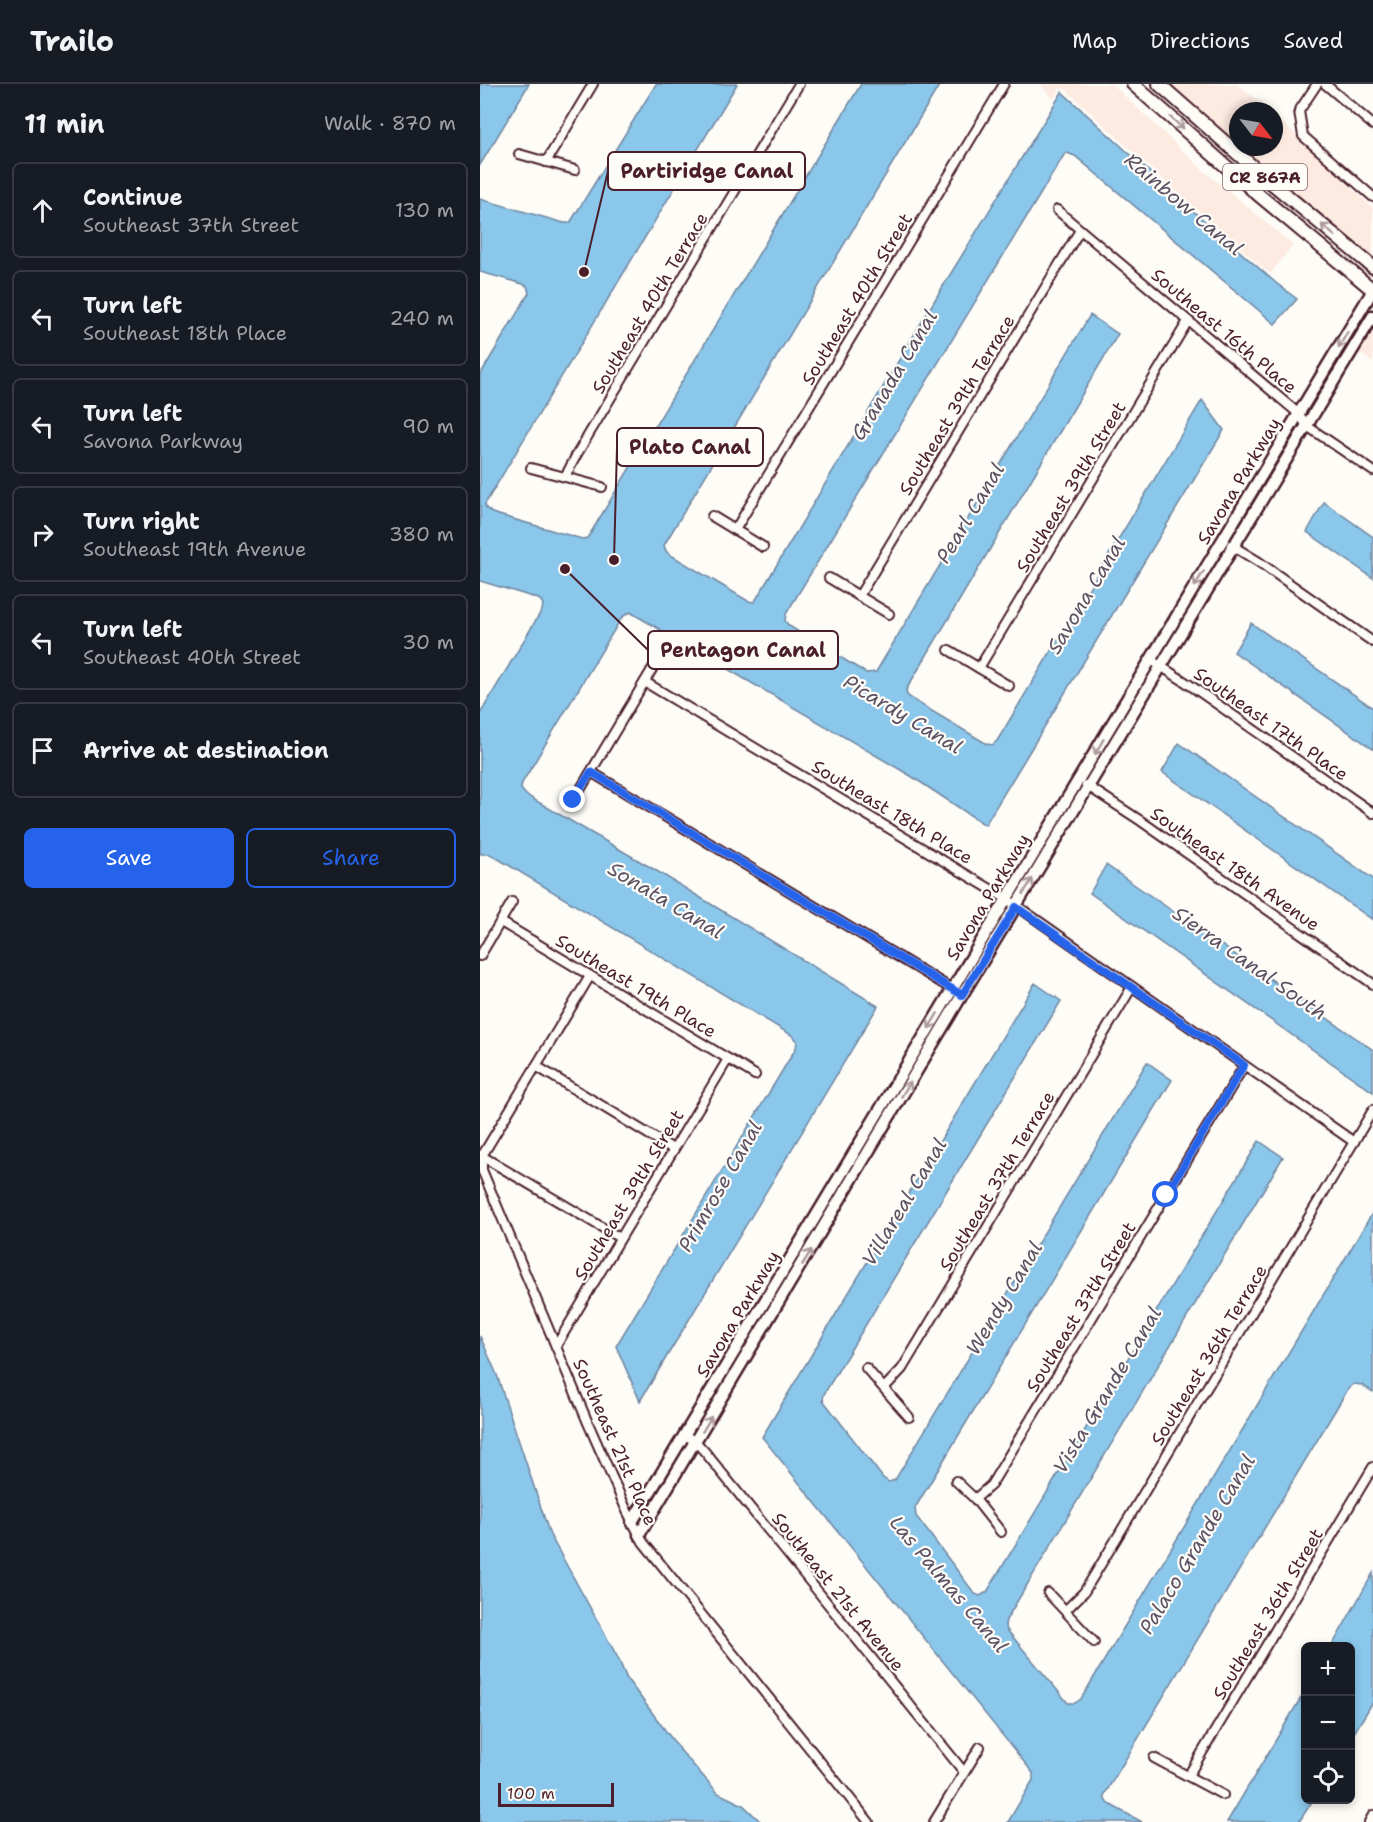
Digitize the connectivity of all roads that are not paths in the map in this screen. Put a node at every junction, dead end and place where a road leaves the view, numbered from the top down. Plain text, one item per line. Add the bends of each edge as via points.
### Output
1 (593, 84) edge
2 (799, 84) edge
3 (1004, 84) edge
4 (1133, 84) edge
5 (1159, 84) edge
6 (1317, 84) edge
7 (1325, 84) edge
8 (1373, 125) edge
9 (519, 154) dead end
10 (546, 162) junction
11 (575, 170) dead end
12 (1373, 197) edge
13 (1057, 210) dead end
14 (1080, 230) junction
15 (1373, 267) edge
16 (1373, 290) edge
17 (1373, 316) edge
18 (1188, 321) junction
19 (1299, 414) junction
20 (1307, 426) junction
21 (531, 468) dead end
22 (1373, 471) edge
23 (565, 477) junction
24 (602, 487) dead end
25 (712, 516) dead end
26 (735, 530) junction
27 (1228, 543) junction
28 (763, 547) dead end
29 (829, 578) dead end
30 (859, 596) junction
31 (889, 614) dead end
32 (1373, 642) edge
33 (949, 650) dead end
34 (660, 656) dead end
35 (1156, 663) junction
36 (979, 668) junction
37 (645, 682) junction
38 (1009, 686) dead end
39 (591, 772) junction
40 (1084, 783) junction
41 (573, 800) dead end
42 (1373, 813) edge
43 (1007, 899) junction
44 (512, 902) dead end
45 (1016, 907) junction
46 (501, 922) junction
47 (480, 956) edge
48 (590, 976) junction
49 (1373, 984) edge
50 (1132, 987) junction
51 (957, 992) junction
52 (728, 1059) junction
53 (1244, 1065) junction
54 (536, 1066) junction
55 (755, 1075) dead end
56 (1373, 1110) edge
57 (1354, 1142) junction
58 (673, 1149) junction
59 (481, 1155) edge
60 (831, 1191) junction
61 (841, 1198) junction
62 (620, 1238) junction
63 (556, 1346) junction
64 (866, 1368) dead end
65 (884, 1388) junction
66 (909, 1416) dead end
67 (685, 1435) junction
68 (696, 1442) junction
69 (1373, 1467) edge
70 (956, 1481) dead end
71 (975, 1499) junction
72 (632, 1522) junction
73 (1001, 1533) dead end
74 (639, 1535) junction
75 (1048, 1593) dead end
76 (1066, 1610) junction
77 (1094, 1642) dead end
78 (980, 1747) dead end
79 (1154, 1758) dead end
80 (964, 1772) junction
81 (1188, 1776) junction
82 (1223, 1795) dead end
83 (1373, 1815) edge
84 (869, 1822) edge
85 (934, 1822) edge
86 (1369, 1822) edge

1 - 10 street
2 - 23 street, Southeast 40th Terrace
3 - 26 street, Southeast 40th Street
4 -> 16 main road, CR 867A
15 -> 5 main road, CR 867A
6 - 12 street via 1299,111 1303,136
7 - 8 street
9 - 10 street
10 - 11 street
13 - 14 street, Southeast 16th Place
14 - 18 street, Southeast 16th Place
14 - 30 street, Southeast 39th Terrace
16 -> 19 street, Savona Parkway
17 - 20 street, Savona Parkway
18 - 19 street, Southeast 16th Place
18 - 36 street, Southeast 39th Street
19 - 20 street, Southeast 16th Place
19 - 27 street, Savona Parkway
20 - 22 street, Southeast 16th Place
20 - 27 street, Savona Parkway
21 - 23 street
23 - 24 street
25 - 26 street
26 - 28 street
27 - 32 street
27 - 35 street, Savona Parkway
29 - 30 street
30 - 31 street
33 - 36 street
34 - 37 street
35 - 40 street, Savona Parkway
35 - 42 street, Southeast 17th Place
36 - 38 street
37 - 39 street
37 - 43 street, Southeast 18th Place
39 - 41 street
39 - 51 street
40 - 43 street, Savona Parkway
45 -> 40 street, Savona Parkway
40 - 49 street, Southeast 18th Avenue
43 - 45 street, Southeast 18th Place
43 - 51 street, Savona Parkway
44 - 46 street
45 - 50 street, Southeast 18th Place
45 - 51 street, Savona Parkway
46 - 47 street
46 - 48 street, Southeast 19th Place
48 - 52 street, Southeast 19th Place
48 - 54 street
50 - 53 street, Southeast 18th Place
50 - 65 street, Southeast 37th Terrace via 902,1369
51 -> 60 street, Savona Parkway
61 -> 51 street, Savona Parkway
52 - 55 street, Southeast 19th Place
52 - 58 street, Southeast 39th Street
53 - 57 street, Southeast 18th Place
53 - 71 street, Southeast 37th Street via 991,1485
54 - 58 street
54 - 59 street
56 - 57 street, Southeast 36th Terrace
57 - 76 street, Southeast 36th Terrace via 1103,1561
58 - 62 street, Southeast 39th Street
59 - 62 street
59 - 63 street, Southeast 21st Place via 482,1170
60 - 61 street
60 - 67 street, Savona Parkway
68 -> 61 street, Savona Parkway
62 - 63 street, Southeast 39th Street
63 - 72 street, Southeast 21st Place
64 - 65 street
65 - 66 street
67 - 68 street, Southeast 21st Avenue
67 - 72 street, Savona Parkway
68 - 74 street, Savona Parkway
68 - 80 street, Southeast 21st Avenue
69 - 81 street, Southeast 36th Street
70 - 71 street
71 - 73 street
72 - 74 street, Southeast 21st Place
74 - 84 street, Southeast 21st Place
75 - 76 street
76 - 77 street
78 - 80 street
79 - 81 street
80 - 85 street
81 - 82 street
83 - 86 street

